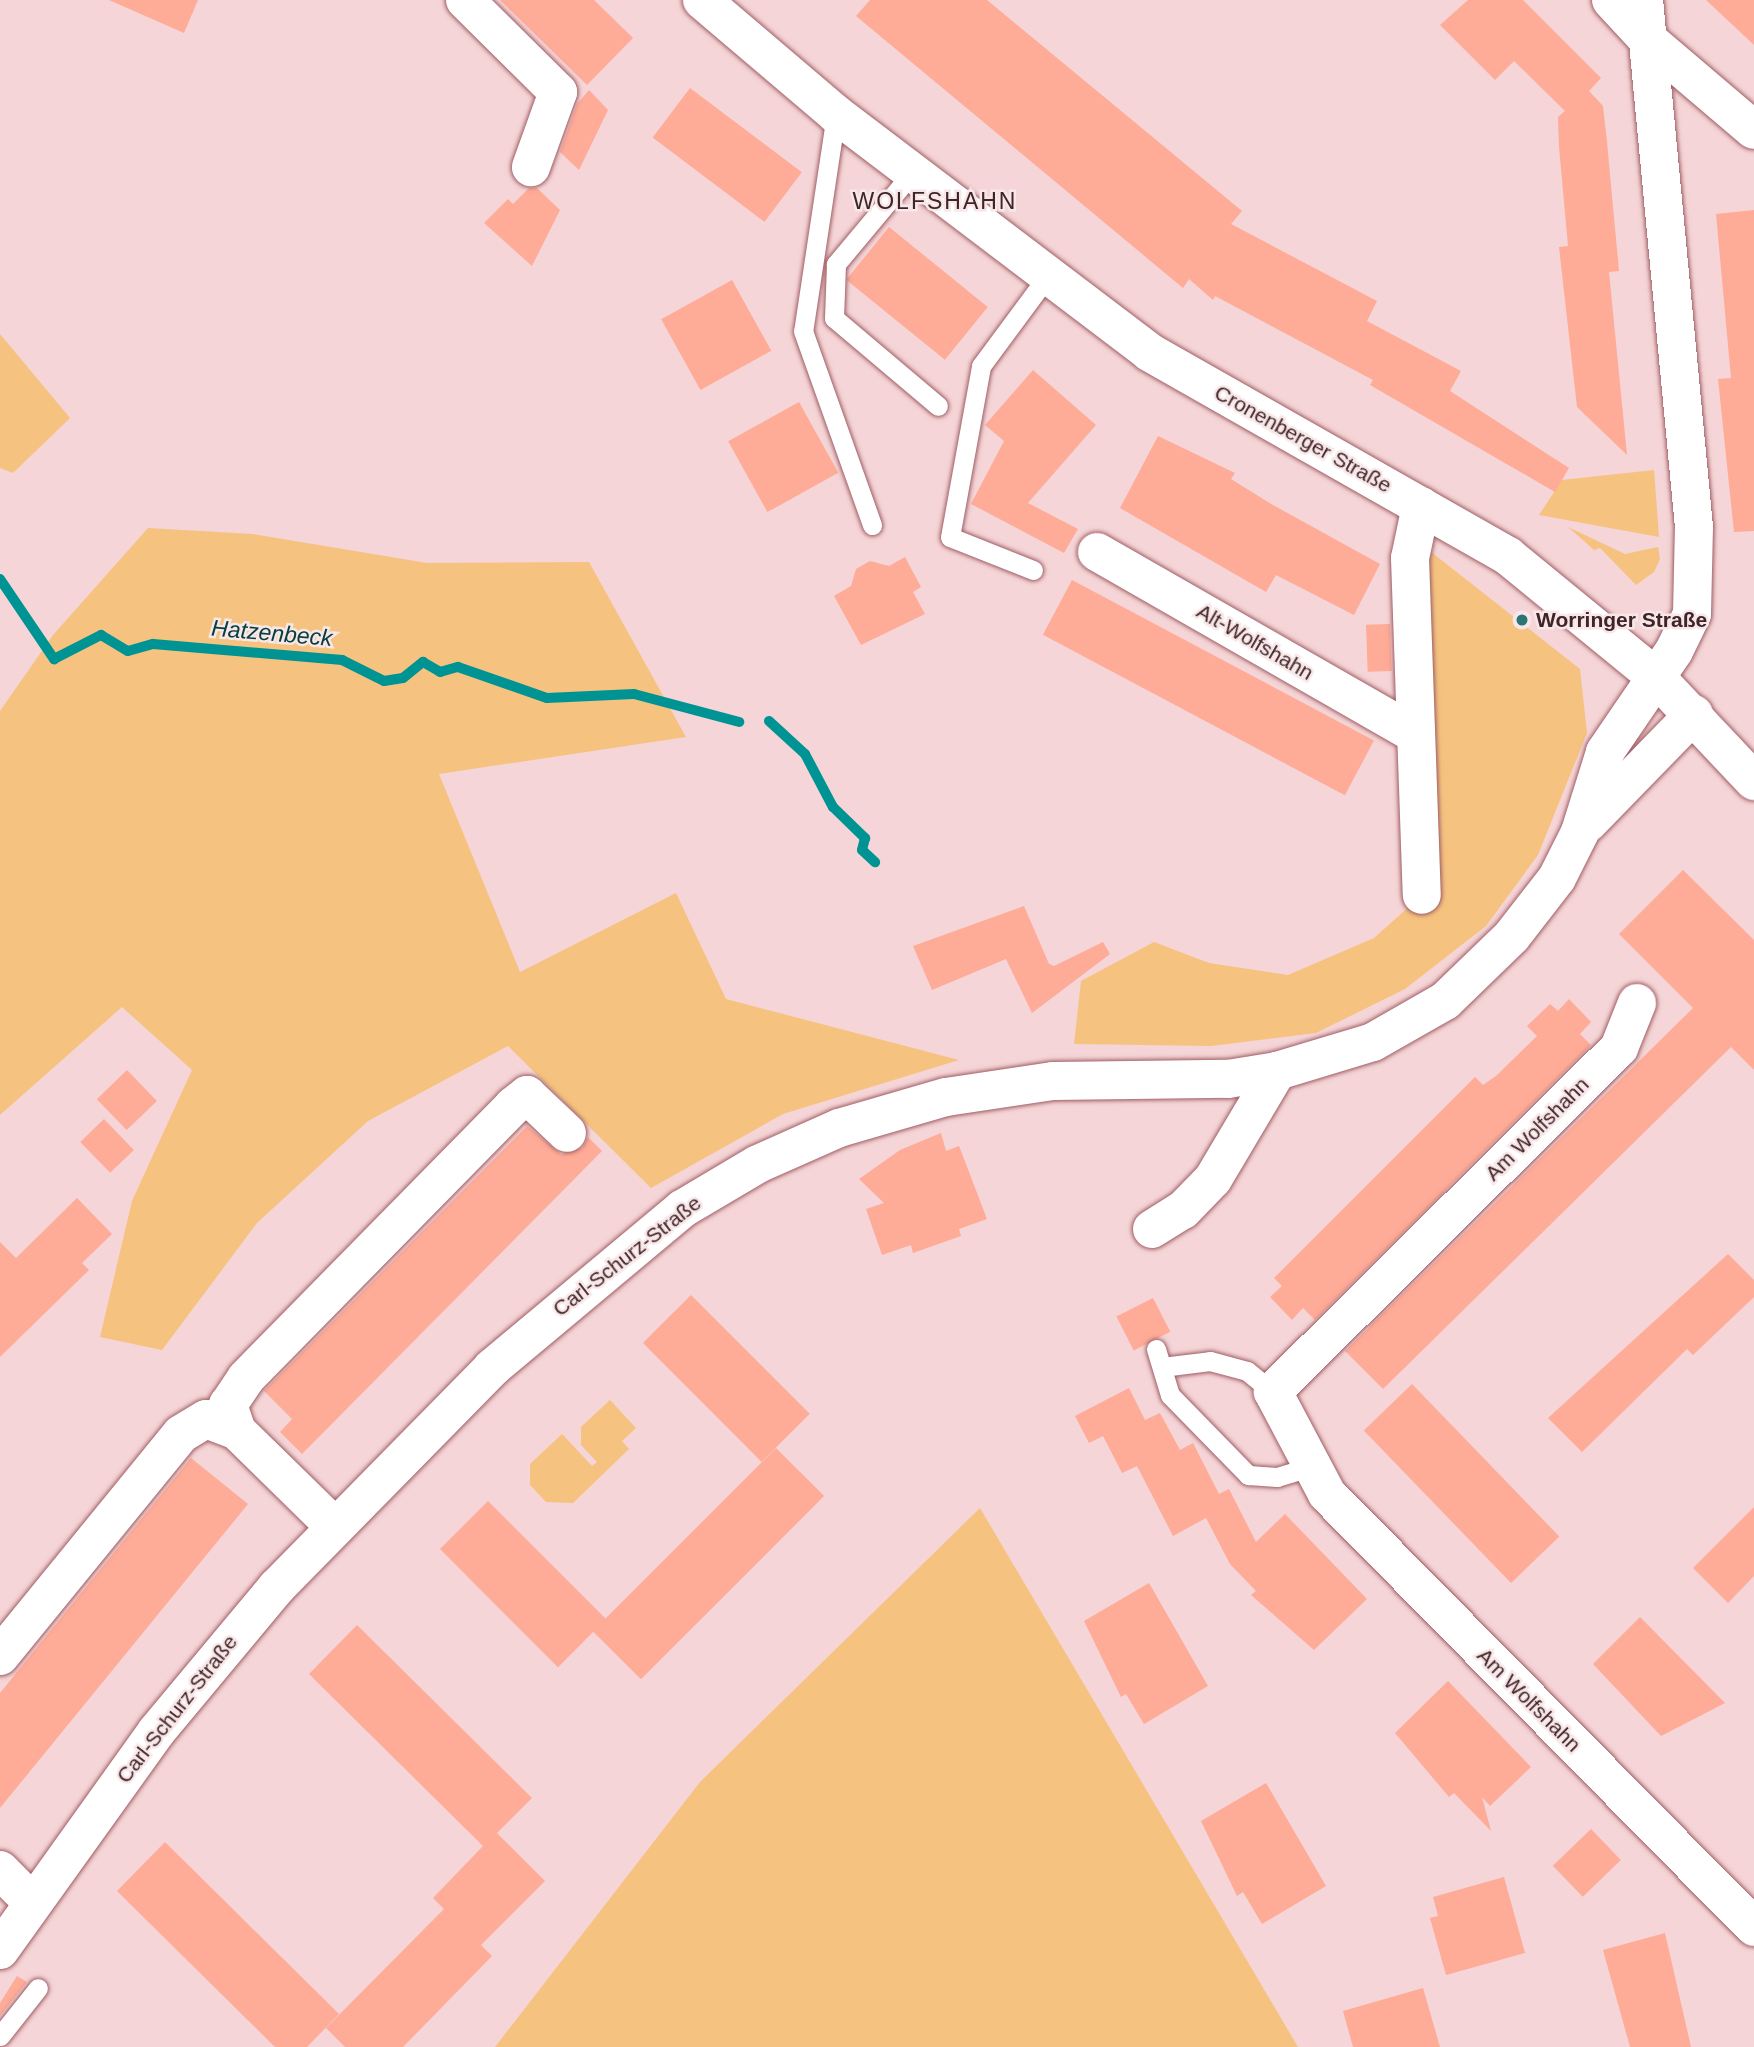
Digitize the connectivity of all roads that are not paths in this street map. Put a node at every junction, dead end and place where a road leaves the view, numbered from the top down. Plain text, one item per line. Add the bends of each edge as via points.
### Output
1 (465, 0) edge
2 (702, 0) edge
3 (1611, 0) edge
4 (1644, 0) edge
5 (1647, 40) junction
6 (836, 114) junction
7 (1754, 130) edge
8 (531, 167) dead end
9 (912, 173) junction
10 (1046, 278) junction
11 (939, 407) dead end
12 (1422, 506) junction
13 (873, 525) dead end
14 (1097, 552) dead end
15 (1033, 570) dead end
16 (1656, 677) junction
17 (1694, 713) junction
18 (1413, 733) junction
19 (1754, 781) edge
20 (1580, 832) junction
21 (1422, 895) dead end
22 (1637, 1003) dead end
23 (1277, 1071) junction
24 (568, 1133) dead end
25 (1152, 1229) dead end
26 (1273, 1392) junction
27 (237, 1431) junction
28 (1313, 1466) junction
29 (335, 1527) junction
30 (0, 1656) edge
31 (0, 1870) edge
32 (32, 1902) junction
33 (1754, 1927) edge
34 (0, 1951) edge
35 (38, 1988) dead end
36 (0, 2036) edge

1 - 8 street via 558,92
2 - 6 street, Cronenberger Straße
3 - 5 street
4 - 5 street
5 - 7 street
5 - 16 street via 1696,578 1689,622
6 - 9 street, Cronenberger Straße
6 - 13 lane via 803,331
9 - 10 street, Cronenberger Straße
9 - 11 lane via 836,264 834,318
10 - 12 street, Cronenberger Straße via 1149,352
10 - 15 lane via 981,366 950,537
12 - 16 street, Cronenberger Straße via 1508,556
12 - 18 street via 1410,558
14 - 18 street, Alt-Wolfshahn
16 - 17 street, Cronenberger Straße
16 - 20 street, Carl-Schurz-Straße via 1605,752
17 - 19 street, Cronenberger Straße
17 - 20 street, Carl-Schurz-Straße
18 - 21 street
20 - 23 street, Carl-Schurz-Straße via 1557,878 1512,936 1445,1001 1373,1042
22 - 26 street, Am Wolfshahn via 1619,1048
23 - 25 street via 1213,1179 1183,1210
23 - 29 street, Carl-Schurz-Straße via 1228,1079 1053,1081 946,1097 839,1128 758,1164 682,1209 555,1311
24 - 27 street via 527,1095 513,1106 246,1378 228,1405
26 - 28 street, Am Wolfshahn
26 - 28 lane via 1247,1371 1209,1361 1159,1358 1170,1395 1248,1475 1277,1477
27 - 29 street
27 - 30 street via 206,1419 181,1434
28 - 33 street, Am Wolfshahn via 1327,1494
29 - 32 street, Carl-Schurz-Straße via 212,1662
31 - 32 street
32 - 34 street, Carl-Schurz-Straße
35 - 36 lane

